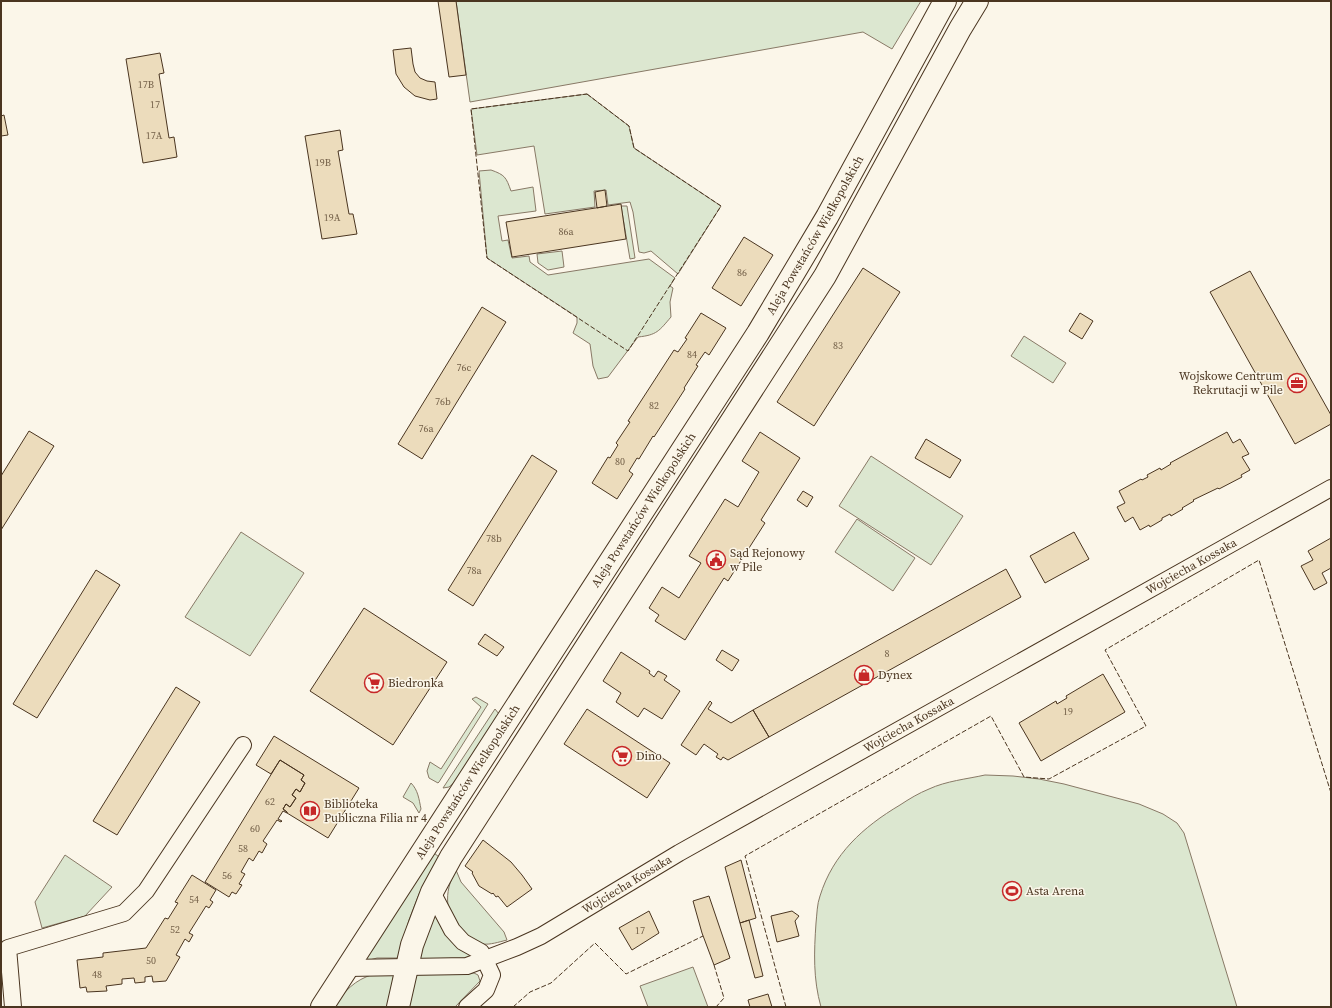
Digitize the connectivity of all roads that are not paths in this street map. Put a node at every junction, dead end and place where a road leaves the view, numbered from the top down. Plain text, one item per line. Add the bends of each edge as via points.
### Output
1 (946, 1) edge
2 (976, 1) edge
3 (1331, 488) edge
4 (244, 745) dead end
5 (432, 892) junction
6 (486, 960) junction
7 (407, 967) junction
8 (347, 968) junction
9 (12, 1007) edge
10 (322, 1007) edge
11 (398, 1007) edge
12 (467, 1007) edge

1 - 8 main road, Aleja Powstańców Wielkopolskich via 827,217 758,333
2 - 5 main road via 825,276 456,850
3 - 6 street, Wojciecha Kossaka via 679,853 556,928
4 - 9 street via 146,891 124,913 8,948
5 - 6 street via 457,936 482,952
5 - 7 main road via 412,945
6 - 7 street, Wojciecha Kossaka via 467,966
6 - 12 street via 492,975 486,990
7 - 8 street, Wojciecha Kossaka
7 - 11 main road
8 - 10 main road, Aleja Powstańców Wielkopolskich

